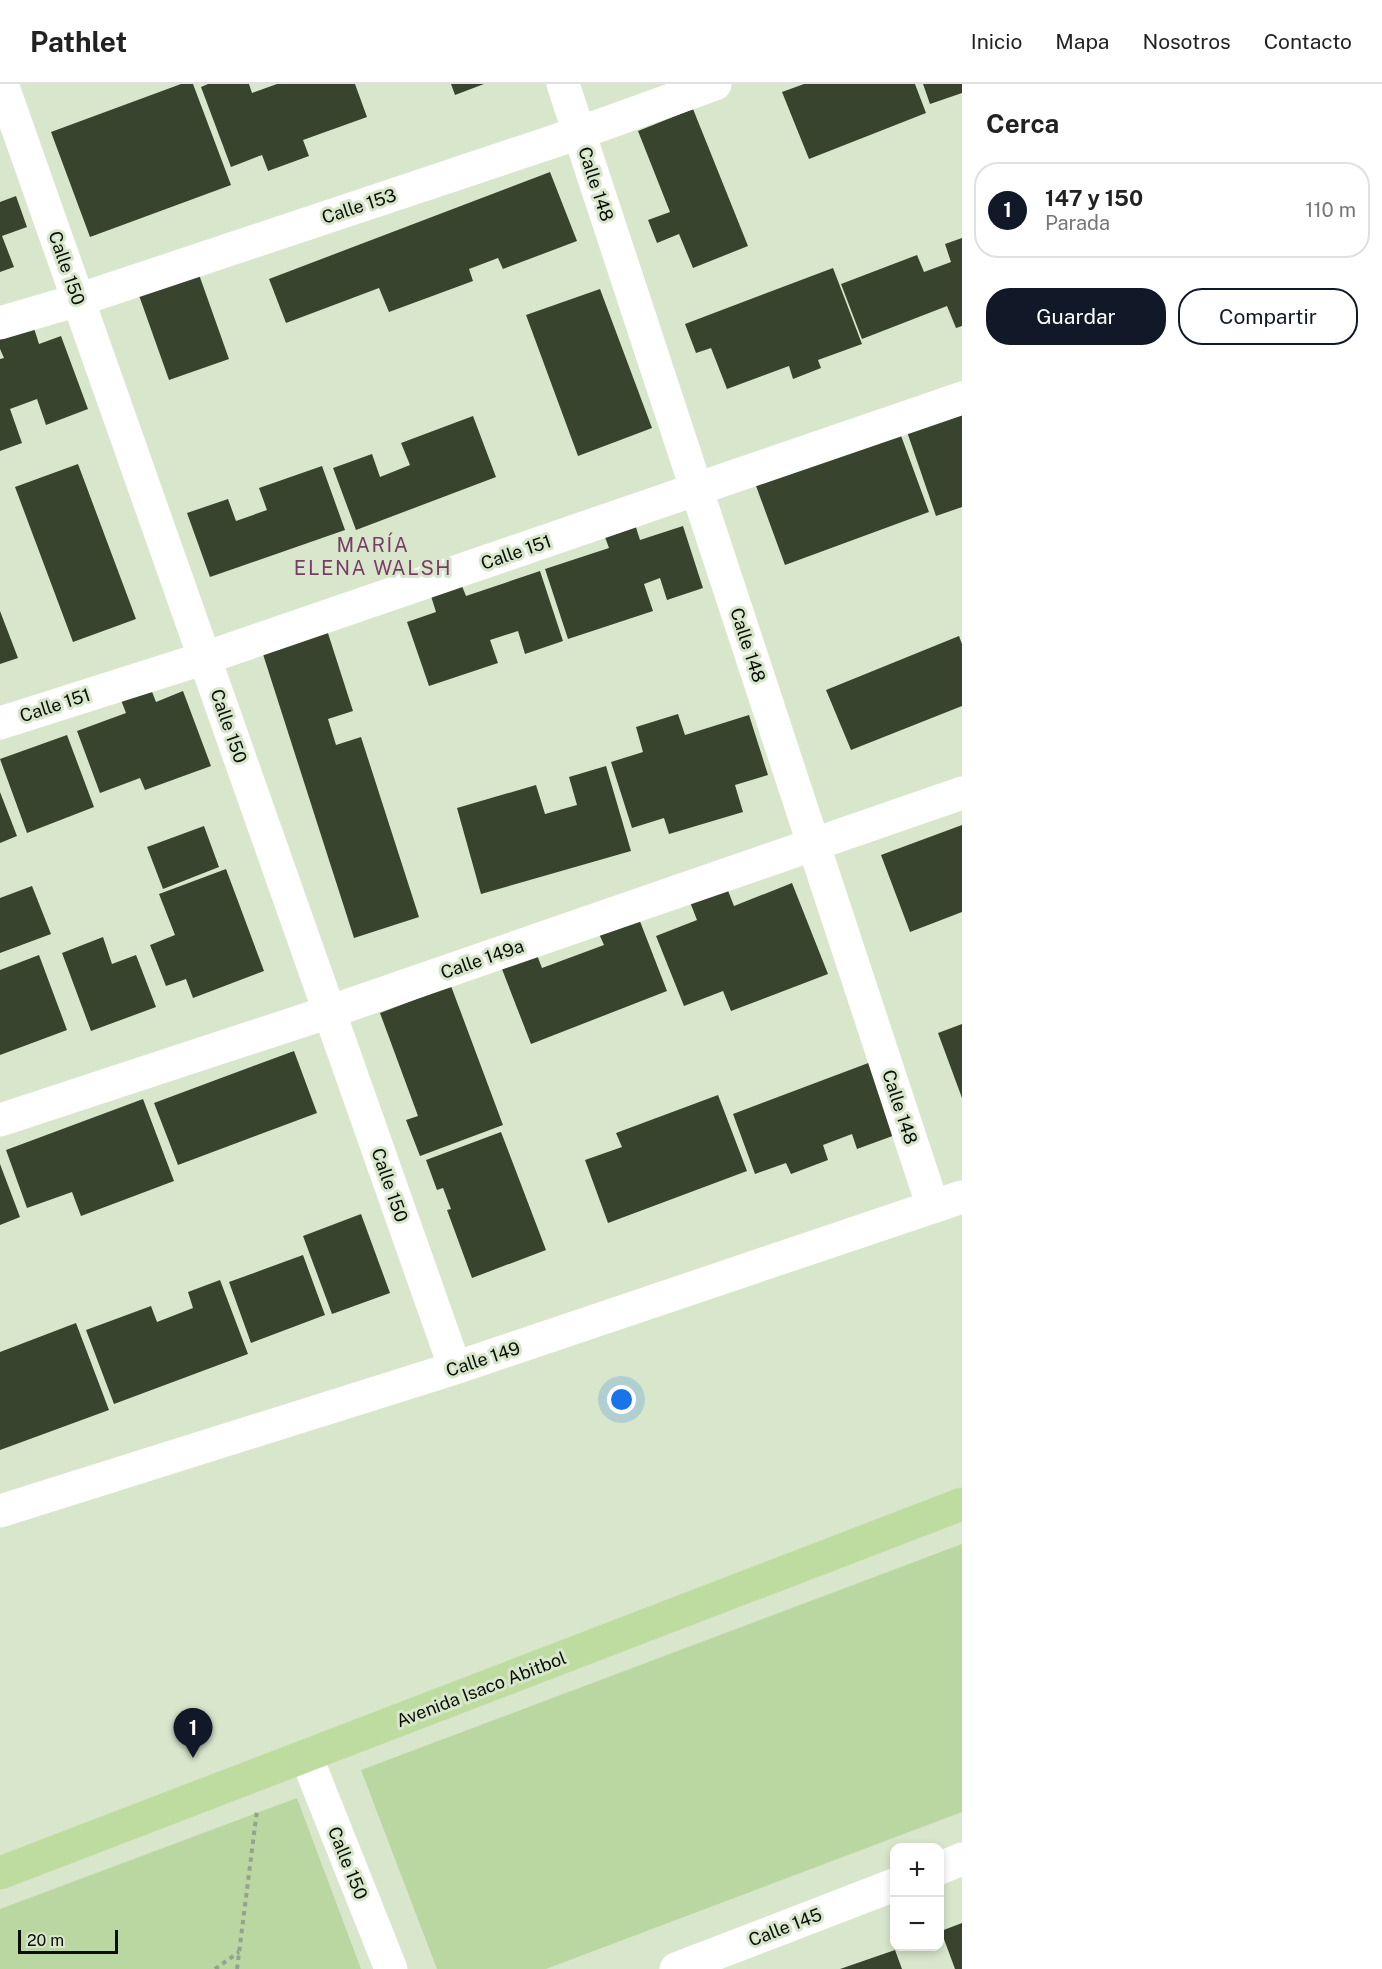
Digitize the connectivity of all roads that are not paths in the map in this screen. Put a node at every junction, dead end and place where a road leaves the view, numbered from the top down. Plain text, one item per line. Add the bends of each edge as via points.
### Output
1 (2, 84) edge
2 (563, 84) edge
3 (715, 84) edge
4 (579, 133) junction
5 (78, 300) junction
6 (0, 323) edge
7 (962, 398) edge
8 (697, 490) junction
9 (205, 658) junction
10 (0, 723) edge
11 (962, 793) edge
12 (814, 845) junction
13 (329, 1012) junction
14 (0, 1120) edge
15 (948, 1202) edge
16 (455, 1368) junction
17 (962, 1504) edge
18 (0, 1511) edge
19 (306, 1756) junction
20 (962, 1859) edge
21 (944, 1866) edge
22 (0, 1874) edge
23 (890, 1887) edge
24 (745, 1957) edge
25 (391, 1969) edge
26 (675, 1969) edge

1 - 5 street, Calle 150
2 - 4 street, Calle 148
3 - 4 street, Calle 153
4 - 5 street, Calle 153
4 - 8 street, Calle 148
5 - 6 street, Calle 153
5 - 9 street, Calle 150
7 - 8 street, Calle 151
8 - 9 street, Calle 151
8 - 12 street, Calle 148
9 - 10 street, Calle 151
9 - 13 street, Calle 150
11 - 12 street, Calle 149a
12 - 13 street, Calle 149a
12 - 15 street, Calle 148
13 - 14 street, Calle 149a
13 - 16 street, Calle 150
15 - 16 street, Calle 149
16 - 18 street, Calle 149
17 - 19 main road, Avenida Isaco Abitbol
19 - 22 main road, Avenida Isaco Abitbol
19 - 25 street, Calle 150
20 - 21 street
23 - 24 street, Calle 145
24 - 26 street, Calle 145

